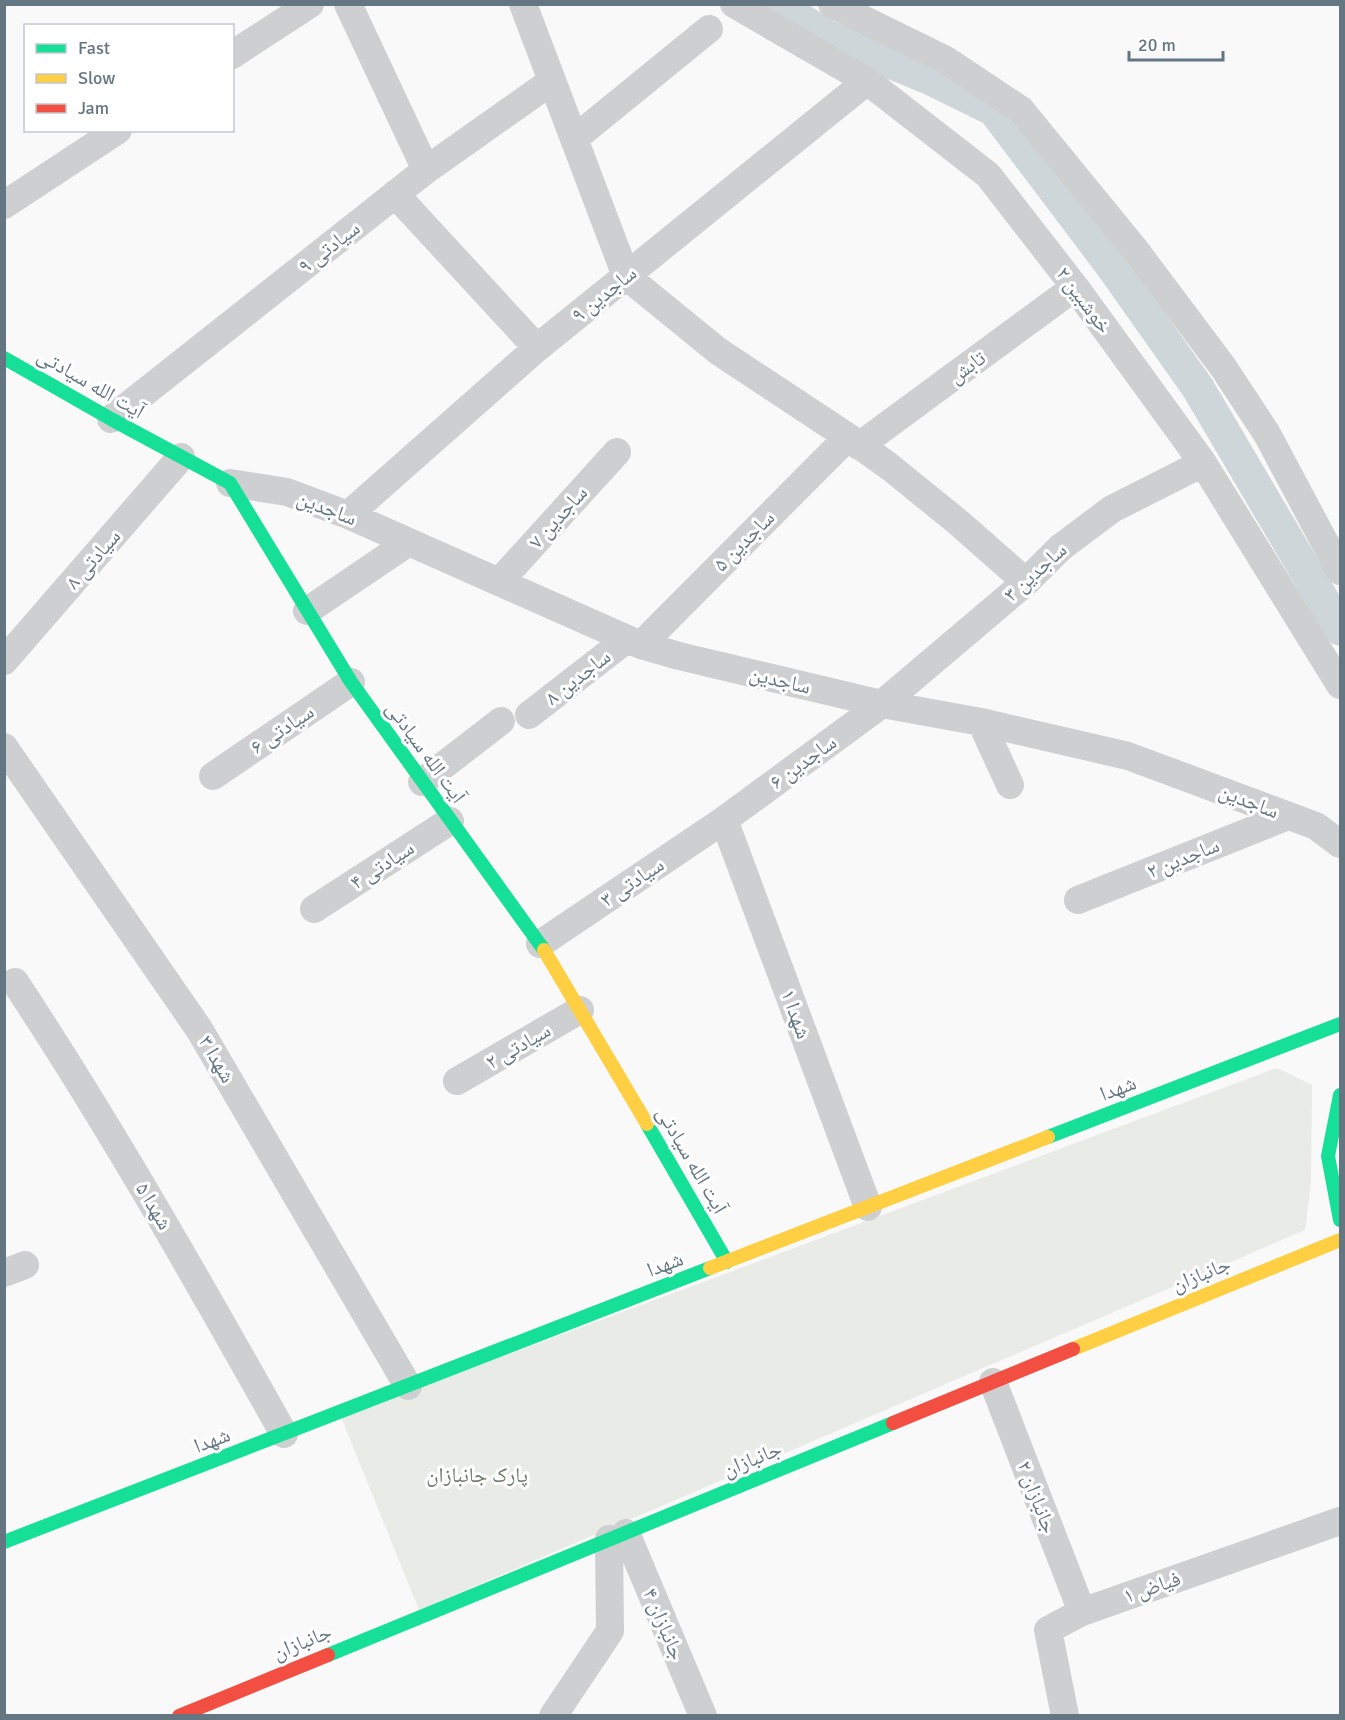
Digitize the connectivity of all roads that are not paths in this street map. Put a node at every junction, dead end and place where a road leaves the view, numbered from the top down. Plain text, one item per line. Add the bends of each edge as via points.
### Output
1 (310, 4) edge
2 (348, 4) edge
3 (523, 4) edge
4 (734, 4) edge
5 (832, 4) edge
6 (710, 29) dead end
7 (234, 55) edge
8 (552, 81) junction
9 (867, 81) junction
10 (115, 132) edge
11 (574, 139) junction
12 (426, 170) junction
13 (395, 194) junction
14 (4, 205) edge
15 (626, 276) junction
16 (1075, 287) junction
17 (537, 348) junction
18 (4, 358) edge
19 (111, 419) junction
20 (854, 442) junction
21 (617, 452) dead end
22 (181, 457) junction
23 (1203, 463) junction
24 (230, 483) junction
25 (348, 515) junction
26 (409, 542) junction
27 (1339, 564) edge
28 (499, 582) junction
29 (1026, 582) junction
30 (307, 611) junction
31 (634, 642) junction
32 (4, 662) edge
33 (351, 682) junction
34 (1341, 685) edge
35 (882, 704) junction
36 (529, 715) dead end
37 (501, 721) dead end
38 (981, 722) junction
39 (4, 747) edge
40 (213, 776) dead end
41 (422, 782) junction
42 (1010, 785) dead end
43 (1288, 816) junction
44 (724, 820) junction
45 (450, 821) junction
46 (1341, 844) edge
47 (1078, 900) dead end
48 (314, 909) dead end
49 (540, 944) junction
50 (15, 982) dead end
51 (580, 1010) junction
52 (1341, 1024) edge
53 (457, 1081) dead end
54 (1341, 1095) edge
55 (868, 1207) junction
56 (1341, 1220) edge
57 (1341, 1240) edge
58 (726, 1262) junction
59 (993, 1382) junction
60 (408, 1386) junction
61 (284, 1434) junction
62 (1341, 1521) edge
63 (618, 1536) junction
64 (4, 1542) edge
65 (1082, 1612) junction
66 (179, 1716) edge
67 (553, 1716) edge
68 (703, 1716) edge
69 (1065, 1716) edge

1 - 7 street
2 - 12 street
3 - 8 street
4 - 9 street, خوشبین ۲
5 - 27 street via 946,60 1021,111 1133,247 1223,367 1268,434
6 - 11 street
8 - 11 street
8 - 12 street, سیادتی ۹
9 - 15 street, ساجدین ۹
9 - 16 street, خوشبین ۲ via 988,175
10 - 14 street
11 - 15 street
12 - 13 street, سیادتی ۹
13 - 17 street
13 - 19 street, سیادتی ۹
15 - 17 street, ساجدین ۹
15 - 20 street via 718,351
16 - 20 street, تابش
16 - 23 street, خوشبین ۲
17 - 25 street, ساجدین ۹
18 - 19 main road, آیت الله سیادتی
19 - 22 main road, آیت الله سیادتی
20 - 29 street via 959,523
20 - 31 street, ساجدین ۵
21 - 28 street, ساجدین ۷
22 - 24 main road, آیت الله سیادتی
22 - 32 street, سیادتی ۸
23 - 29 street, ساجدین ۳ via 1112,509 1060,548
23 - 34 street, خوشبین ۲
24 - 25 street, ساجدین via 286,492
24 - 30 main road, آیت الله سیادتی
25 - 26 street, ساجدین
26 - 28 street, ساجدین
26 - 30 street
28 - 31 street, ساجدین
29 - 35 street, ساجدین ۳
30 - 33 main road, آیت الله سیادتی
31 - 35 street, ساجدین
31 - 36 street, ساجدین ۸
33 - 40 street, سیادتی ۶
33 - 41 main road, آیت الله سیادتی
35 - 38 street, ساجدین
35 - 44 street, ساجدین ۶
37 - 41 street
38 - 42 street
38 - 43 street, ساجدین via 1128,756
39 - 60 street, شهدا ۳ via 199,1029
41 - 45 main road, آیت الله سیادتی
43 - 46 street, ساجدین via 1316,826
43 - 47 street, ساجدین ۲
44 - 49 street, سیادتی ۳
44 - 55 street, شهدا ۱
45 - 48 street, سیادتی ۴
45 - 49 main road, آیت الله سیادتی
49 - 51 main road, آیت الله سیادتی
50 - 61 street, شهدا ۵ via 80,1081
51 - 53 street, سیادتی ۲
51 - 58 main road, آیت الله سیادتی
52 - 55 main road, شهدا
54 - 56 main road via 1328,1156
55 - 58 main road, شهدا
57 - 59 main road, جانبازان
58 - 60 main road, شهدا
59 - 63 main road, جانبازان
59 - 65 street, جانبازان ۲
60 - 61 main road, شهدا
61 - 64 main road, شهدا
62 - 65 street, فیاض ۱
63 - 66 main road, جانبازان
63 - 67 street via 610,1631
63 - 68 street, جانبازان ۴
65 - 69 street, فیاض ۱ via 1048,1630

